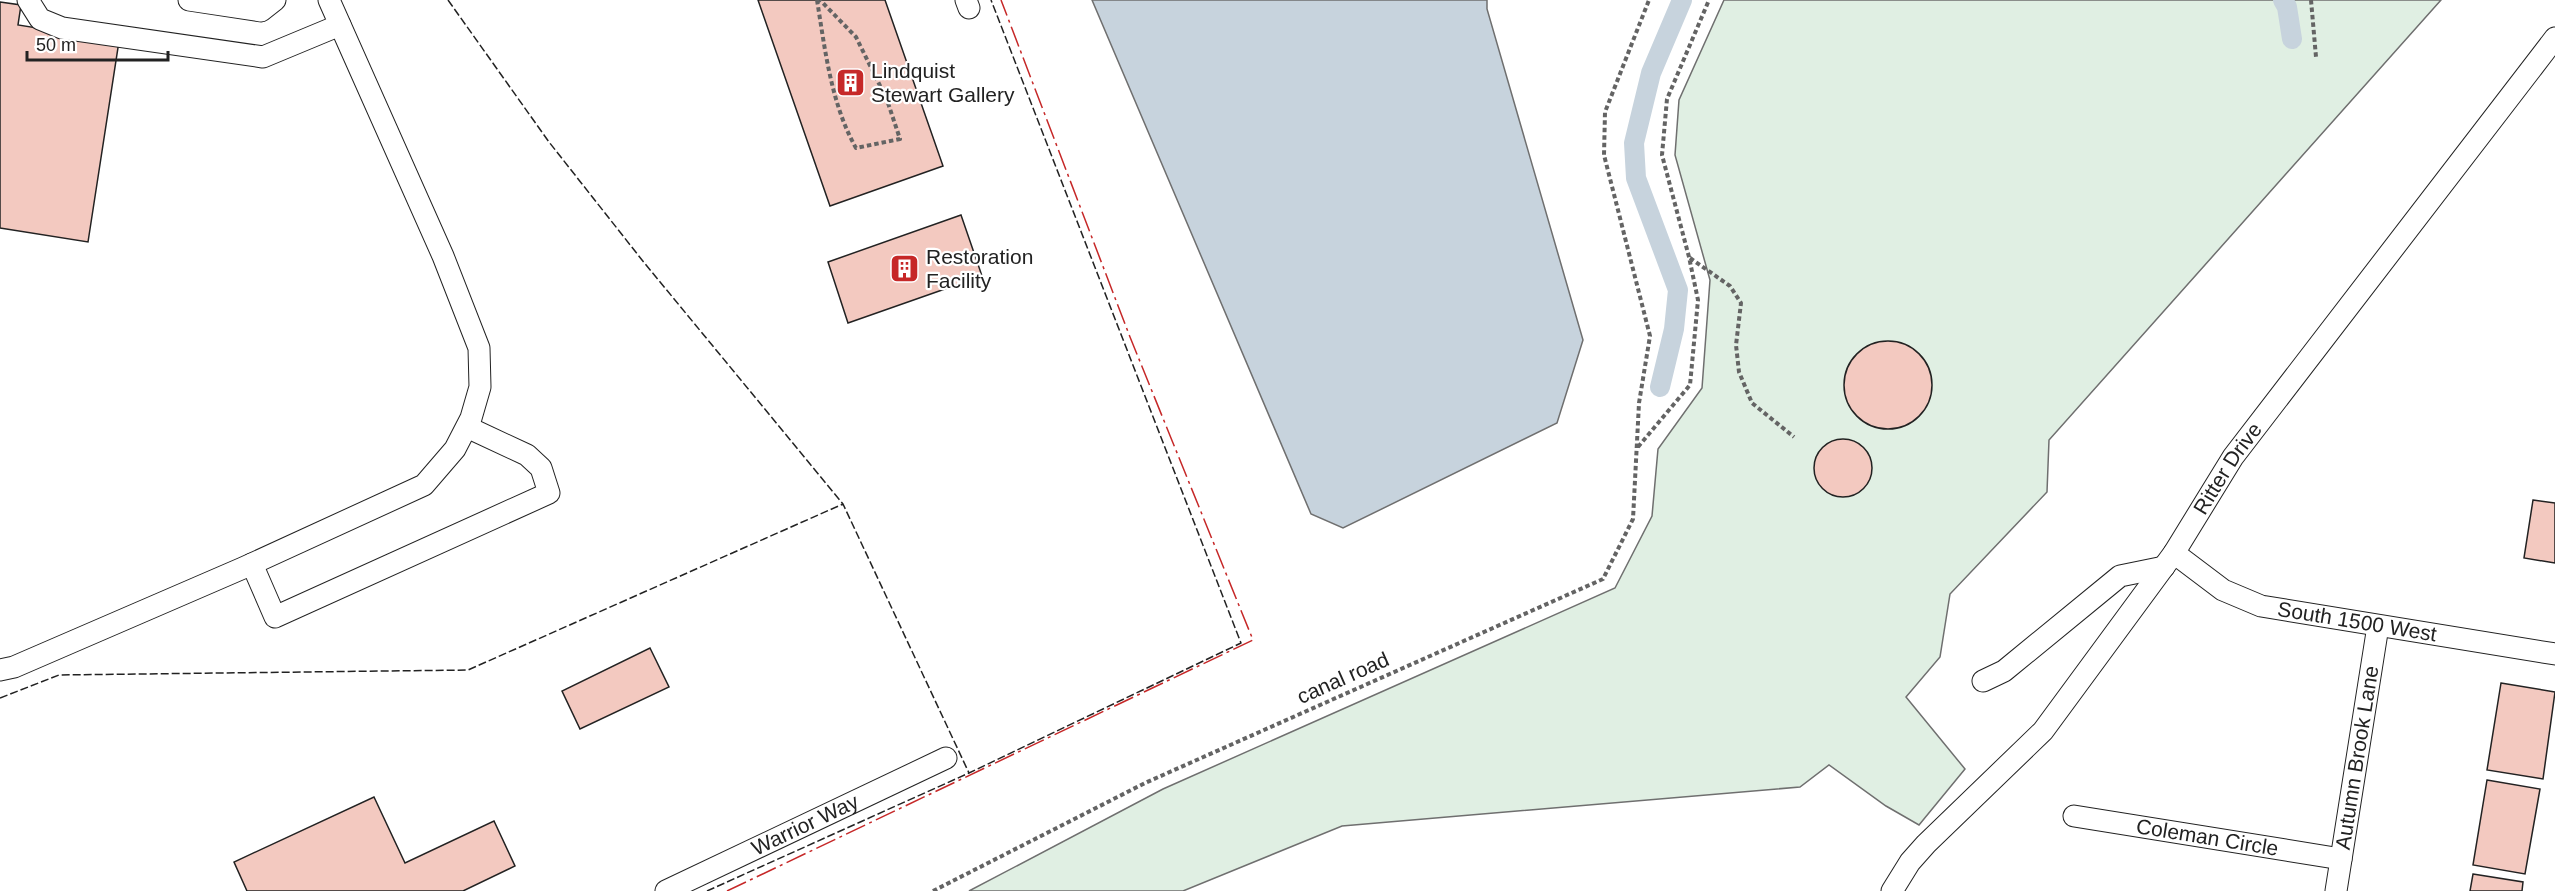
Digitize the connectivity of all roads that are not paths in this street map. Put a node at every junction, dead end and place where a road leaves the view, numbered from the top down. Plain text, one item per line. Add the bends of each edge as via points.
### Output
1 (28, 0) edge
2 (189, 0) edge
3 (275, 0) edge
4 (329, 0) edge
5 (340, 25) junction
6 (2555, 38) edge
7 (467, 427) junction
8 (2169, 560) junction
9 (252, 564) junction
10 (2378, 626) junction
11 (2555, 654) edge
12 (0, 670) edge
13 (1983, 681) dead end
14 (946, 758) dead end
15 (2074, 816) dead end
16 (2341, 858) junction
17 (666, 891) edge
18 (1892, 891) edge
19 (2336, 891) edge

1 - 5 street via 40,19 62,28 263,57
2 - 3 street via 261,11
4 - 5 street
5 - 7 street via 443,256 479,348 480,387
6 - 8 street, Ritter Drive via 2233,457
7 - 9 street via 455,449 424,485
7 - 9 street via 527,455 541,468 549,493 275,617
8 - 10 street, South 1500 West via 2260,606
8 - 13 street via 2120,576 2004,671
8 - 18 street, Ritter Drive via 2043,731 1926,844
9 - 12 street via 15,667
10 - 11 street, South 1500 West
10 - 16 street, Autumn Brook Lane
14 - 17 street, Warrior Way
15 - 16 street, Coleman Circle
16 - 19 street, Autumn Brook Lane

